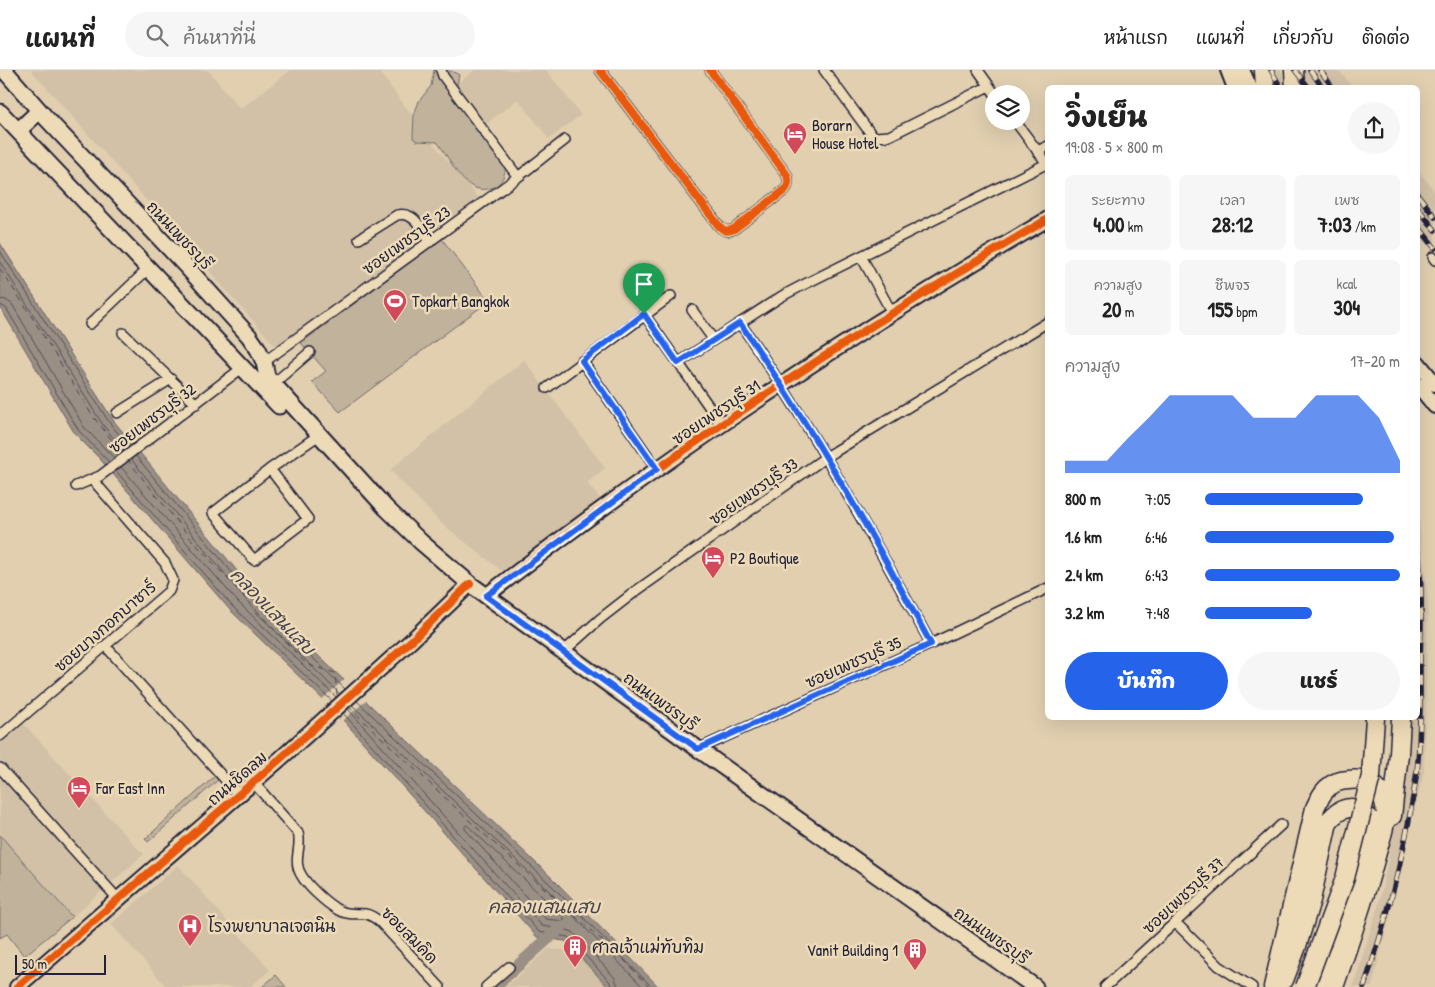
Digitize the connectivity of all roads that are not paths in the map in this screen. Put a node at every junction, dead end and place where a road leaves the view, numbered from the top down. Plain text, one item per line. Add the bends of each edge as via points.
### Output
1 (4, 70) edge
2 (441, 70) edge
3 (600, 70) edge
4 (710, 70) edge
5 (824, 70) edge
6 (978, 70) edge
7 (1228, 70) edge
8 (1242, 70) edge
9 (1264, 70) edge
10 (1294, 70) edge
11 (989, 85) edge
12 (1234, 85) edge
13 (1249, 85) edge
14 (1265, 85) edge
15 (1296, 85) edge
16 (985, 88) edge
17 (39, 111) junction
18 (0, 112) edge
19 (1022, 130) edge
20 (18, 131) junction
21 (565, 140) dead end
22 (1045, 147) edge
23 (1037, 151) junction
24 (1045, 161) edge
25 (1045, 165) edge
26 (518, 177) junction
27 (1045, 221) edge
28 (359, 239) dead end
29 (430, 242) junction
30 (861, 256) junction
31 (148, 269) junction
32 (671, 296) dead end
33 (692, 310) dead end
34 (892, 313) junction
35 (644, 314) junction
36 (740, 323) junction
37 (90, 324) dead end
38 (1045, 324) edge
39 (123, 333) dead end
40 (713, 339) junction
41 (310, 352) dead end
42 (582, 361) junction
43 (264, 362) junction
44 (678, 363) junction
45 (1420, 365) edge
46 (242, 368) junction
47 (171, 379) junction
48 (273, 384) junction
49 (782, 384) junction
50 (1435, 384) edge
51 (1420, 387) edge
52 (547, 388) dead end
53 (196, 404) junction
54 (1435, 406) edge
55 (117, 413) dead end
56 (722, 425) junction
57 (317, 433) junction
58 (826, 458) junction
59 (270, 469) junction
60 (657, 469) junction
61 (96, 478) junction
62 (76, 486) dead end
63 (470, 584) junction
64 (1045, 589) edge
65 (486, 596) junction
66 (931, 644) junction
67 (110, 651) dead end
68 (563, 652) junction
69 (1375, 720) edge
70 (1401, 720) edge
71 (0, 736) edge
72 (698, 749) junction
73 (0, 768) edge
74 (253, 782) junction
75 (239, 795) junction
76 (1379, 819) junction
77 (1281, 825) dead end
78 (118, 899) junction
79 (1176, 922) junction
80 (509, 967) dead end
81 (17, 987) edge
82 (440, 987) edge
83 (486, 987) edge
84 (1035, 987) edge
85 (1104, 987) edge
86 (1252, 987) edge
87 (1273, 987) edge
88 (1281, 987) edge
89 (1305, 987) edge
90 (1315, 987) edge
91 (1334, 987) edge
92 (1338, 987) edge

1 - 17 main road, ถนนเพชรบุรี
2 - 26 street
3 - 4 street via 722,230 729,231 785,190 788,180
5 - 16 street via 875,137 889,136
6 - 11 street
7 - 12 street
8 - 13 street
9 - 14 highway
10 - 15 highway
17 - 20 main road
17 - 43 main road, ถนนเพชรบุรี via 228,312 258,348
18 - 20 main road, ถนนเพชรบุรี
19 - 23 street
20 - 31 main road, ถนนเพชรบุรี
21 - 26 street, ซอยเพชรบุรี 23
22 - 23 street
23 - 24 street
25 - 30 street
26 - 29 street, ซอยเพชรบุรี 23
27 - 34 street, ซอยเพชรบุรี 31
28 - 29 street via 403,214 410,215
29 - 43 street, ซอยเพชรบุรี 23
30 - 34 street
30 - 36 street via 782,296
31 - 37 street
31 - 46 main road, ถนนเพชรบุรี
32 - 35 street
33 - 40 street
34 - 49 street, ซอยเพชรบุรี 31
35 - 42 street
35 - 44 street
36 - 40 street
36 - 49 street
38 - 58 street, ซอยเพชรบุรี 33
39 - 47 street
40 - 44 street
41 - 48 street
42 - 52 street
42 - 60 street
43 - 48 main road, ถนนเพชรบุรี via 267,378
44 - 56 street
45 - 50 street
46 - 53 street, ซอยเพชรบุรี 32
46 - 57 main road, ถนนเพชรบุรี via 301,426
47 - 53 street
47 - 55 street
48 - 57 main road, ถนนเพชรบุรี
49 - 56 street, ซอยเพชรบุรี 31
49 - 58 street
51 - 54 street
53 - 61 street, ซอยเพชรบุรี 32
56 - 60 street, ซอยเพชรบุรี 31
57 - 59 street
57 - 63 main road, ถนนเพชรบุรี via 403,525
58 - 66 street
58 - 68 street, ซอยเพชรบุรี 33 via 636,591
59 - 59 street via 213,513 254,560 308,519
60 - 65 street, ซอยเพชรบุรี 31
61 - 62 street, ซอยเพชรบุรี 32
61 - 71 street, ซอยบางกอกบาซาร์ via 164,563 173,580 169,591
63 - 65 main road, ถนนเพชรบุรี
63 - 74 street, ถนนชิดลม
64 - 66 street, ซอยเพชรบุรี 35
65 - 68 main road, ถนนเพชรบุรี
66 - 72 street, ซอยเพชรบุรี 35
67 - 75 street
68 - 72 main road, ถนนเพชรบุรี
69 - 89 highway, bridge via 1371,776 1345,878
70 - 92 highway via 1391,820 1376,877
72 - 84 main road, ถนนเพชรบุรี
73 - 78 street
74 - 75 street, ถนนชิดลม
74 - 82 street, ซอยสมคิด via 298,833 298,869 316,894 346,914 371,915
75 - 78 street, ถนนชิดลม
76 - 87 highway via 1382,795 1376,784 1360,779 1346,780 1323,792 1315,808
76 - 88 highway via 1360,809 1347,808 1334,814 1328,822 1311,900
76 - 90 highway via 1349,889
76 - 91 highway via 1371,876
77 - 79 street, ซอยเพชรบุรี 37
78 - 81 street, ถนนชิดลม
79 - 85 street, ซอยเพชรบุรี 37
79 - 86 street via 1219,966
80 - 83 street

